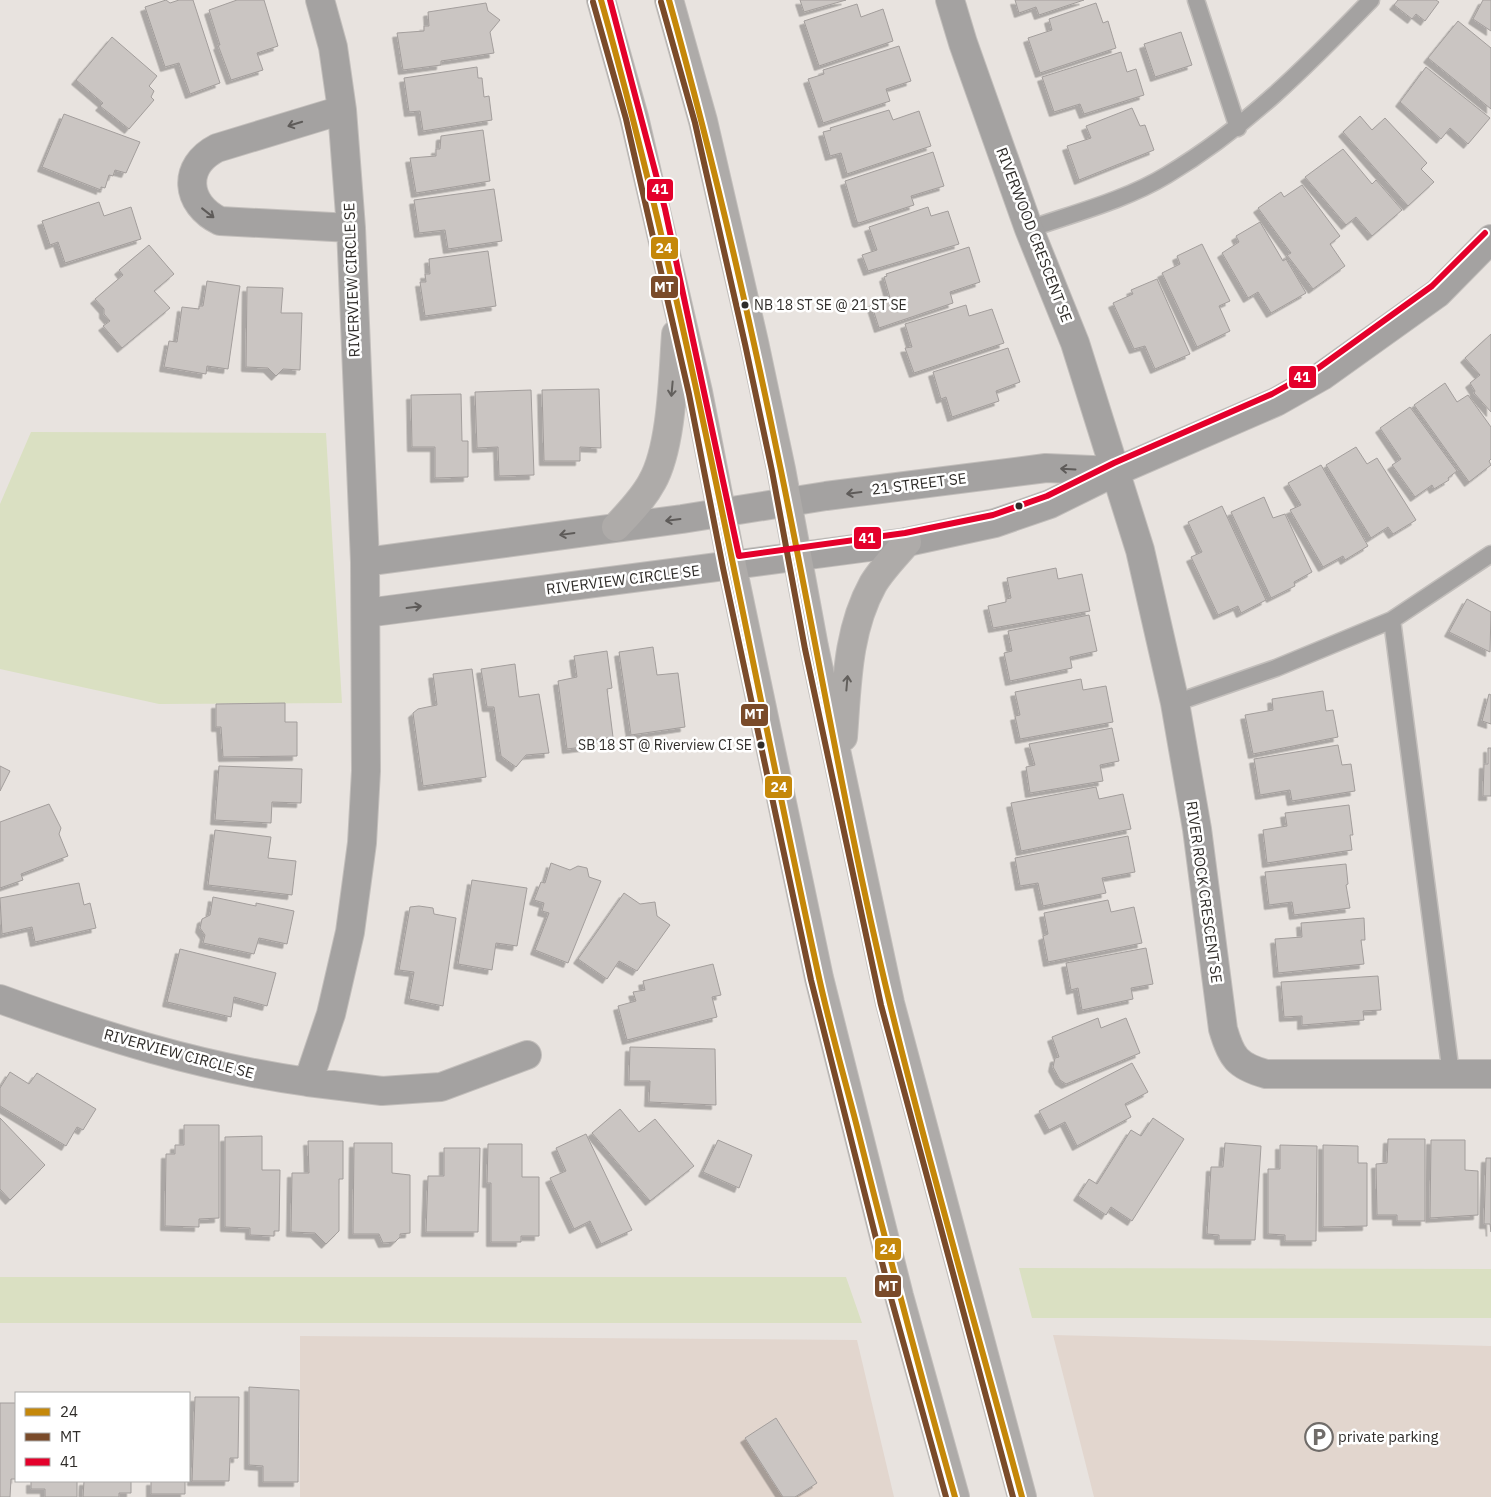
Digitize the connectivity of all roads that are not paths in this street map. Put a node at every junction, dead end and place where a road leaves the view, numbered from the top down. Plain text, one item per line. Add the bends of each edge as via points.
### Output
1 (320, 0) edge
2 (601, 0) edge
3 (669, 0) edge
4 (950, 0) edge
5 (1196, 0) edge
6 (1370, 0) edge
7 (342, 110) junction
8 (1238, 128) junction
9 (351, 228) junction
10 (1029, 229) junction
11 (1491, 239) edge
12 (678, 305) junction
13 (1117, 471) junction
14 (786, 502) junction
15 (721, 512) junction
16 (616, 527) junction
17 (907, 542) junction
18 (1491, 554) edge
19 (796, 556) junction
20 (365, 562) junction
21 (732, 566) junction
22 (366, 613) junction
23 (1392, 620) junction
24 (1175, 702) junction
25 (840, 766) junction
26 (0, 999) edge
27 (527, 1055) dead end
28 (1451, 1074) junction
29 (1491, 1074) edge
30 (308, 1082) junction
31 (955, 1497) edge
32 (1022, 1497) edge

1 - 7 street, RIVERVIEW CIRCLE SE via 333,47
2 - 12 main road via 634,117
3 - 14 main road via 703,121 754,342
4 - 10 street, RIVERWOOD CRESCENT SE
5 - 8 lane
6 - 8 lane via 1296,77
7 - 9 street, RIVERVIEW CIRCLE SE
7 -> 9 street via 217,148 199,162 192,184 200,206 220,221
8 - 10 lane via 1166,176 1120,197
9 - 20 street, RIVERVIEW CIRCLE SE
10 - 13 street, RIVERWOOD CRESCENT SE via 1075,344
11 - 13 street, 21 STREET SE via 1438,293 1322,376 1276,402
12 - 15 main road
12 -> 16 main road via 672,393 663,450 653,481
13 -> 14 street, 21 STREET SE via 1046,468
13 - 17 street, 21 STREET SE via 1050,504 995,523
13 - 24 street, RIVER ROCK CRESCENT SE
14 - 15 street, 21 STREET SE
14 - 19 main road
15 -> 16 street
15 - 21 main road
16 -> 20 street
17 - 19 street, 21 STREET SE
25 -> 17 main road via 849,659 857,621 874,583
18 - 23 lane
19 - 21 street, 21 STREET SE
19 - 25 main road
20 - 22 street, RIVERVIEW CIRCLE SE
22 -> 21 street, RIVERVIEW CIRCLE SE
21 - 31 main road via 819,978 899,1296
22 - 30 street, RIVERVIEW CIRCLE SE via 366,771 362,843 350,932 331,1014
23 - 24 lane via 1276,668
23 - 28 lane
24 - 28 street, RIVER ROCK CRESCENT SE via 1197,829 1223,1029 1228,1047 1238,1062 1266,1074
25 - 32 main road via 890,1003
26 - 30 street, RIVERVIEW CIRCLE SE via 144,1048 205,1064
27 - 30 street via 441,1087 382,1090
28 - 29 street, RIVER ROCK CRESCENT SE

